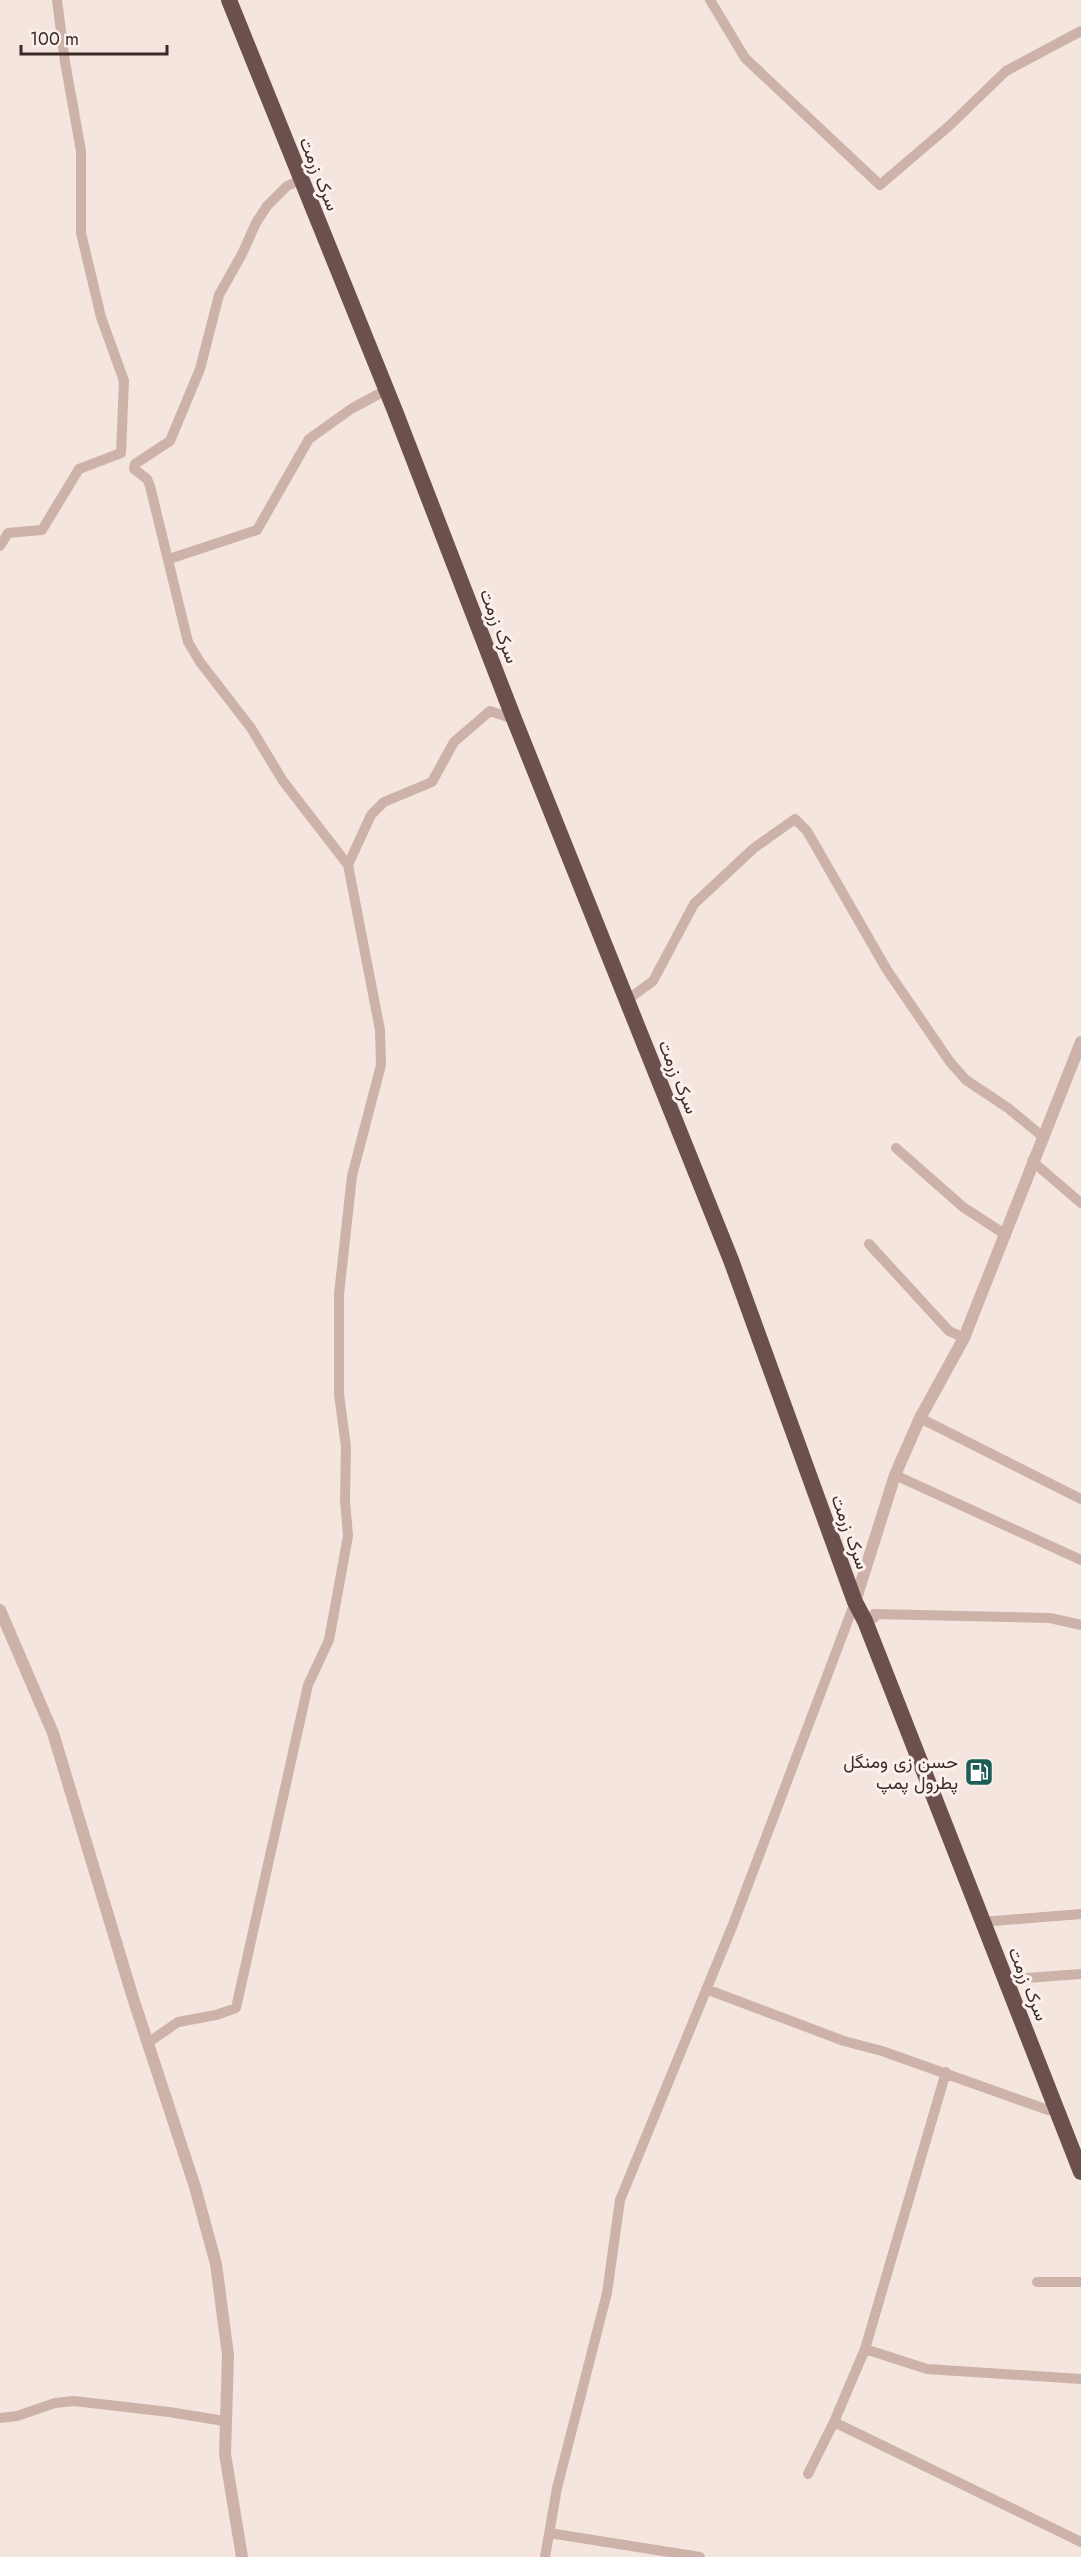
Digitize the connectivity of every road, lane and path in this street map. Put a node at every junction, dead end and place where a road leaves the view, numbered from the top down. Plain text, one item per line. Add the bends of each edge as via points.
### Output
1 (57, 0) edge
2 (229, 0) edge
3 (710, 0) edge
4 (1081, 31) edge
5 (301, 180) junction
6 (386, 390) junction
7 (121, 453) junction
8 (135, 464) junction
9 (0, 546) edge
10 (169, 559) junction
11 (514, 719) junction
12 (348, 866) junction
13 (627, 1000) junction
14 (1081, 1042) edge
15 (1042, 1136) junction
16 (896, 1148) dead end
17 (1032, 1161) junction
18 (1081, 1203) edge
19 (1006, 1235) junction
20 (869, 1244) dead end
21 (964, 1338) junction
22 (920, 1418) junction
23 (895, 1475) junction
24 (1081, 1499) edge
25 (1081, 1560) edge
26 (855, 1602) junction
27 (0, 1611) edge
28 (865, 1621) junction
29 (1081, 1625) edge
30 (1081, 1914) edge
31 (982, 1922) junction
32 (1081, 1974) edge
33 (1007, 1984) junction
34 (706, 1989) junction
35 (149, 2042) junction
36 (946, 2072) junction
37 (1058, 2109) junction
38 (1081, 2172) edge
39 (1037, 2282) dead end
40 (1081, 2282) edge
41 (865, 2349) junction
42 (1081, 2379) edge
43 (0, 2418) edge
44 (224, 2421) junction
45 (834, 2422) junction
46 (808, 2474) dead end
47 (549, 2533) junction
48 (1081, 2542) edge
49 (242, 2557) edge
50 (545, 2557) edge
51 (700, 2557) edge

1 - 7 street via 81,151 81,233 101,317 124,381
2 - 5 highway, سرک زرمت
3 - 4 street via 745,58 880,185 1006,71
5 - 6 highway, سرک زرمت
5 - 8 street via 287,186 267,206 219,295 200,369 170,441
6 - 10 street via 309,439 257,530
6 - 11 highway, سرک زرمت
7 - 8 street
7 - 9 street via 79,469 42,530 8,533
8 - 10 street via 134,469 150,486
10 - 12 street via 188,642
11 - 12 street via 490,711 454,742 432,782 384,802 371,815
11 - 13 highway, سرک زرمت
12 - 35 street via 380,1030 381,1065 352,1176 339,1294 339,1394 346,1447 348,1536 329,1640 308,1685 236,2008 178,2022
13 - 15 street via 653,981 694,904 754,848 795,819 807,831 887,970 950,1062 966,1080
13 - 26 highway, سرک زرمت via 731,1260
14 - 15 street
15 - 17 street
16 - 19 street via 963,1207
17 - 18 street
17 - 19 street
19 - 21 street
20 - 21 street via 950,1331
21 - 22 street
22 - 23 street
22 - 24 street
23 - 25 street
23 - 26 street
26 - 28 highway, سرک زرمت
26 - 34 street
27 - 35 street via 53,1734
28 - 29 street via 874,1618 874,1614 1050,1618
28 - 31 highway, سرک زرمت
30 - 31 street
31 - 33 highway, سرک زرمت
32 - 33 street via 1027,1977
33 - 37 highway, سرک زرمت
34 - 36 street via 844,2041
34 - 47 street via 621,2200 607,2293
35 - 44 street via 216,2264 228,2355
36 - 37 street via 1047,2110
36 - 41 street
37 - 38 highway, سرک زرمت
39 - 40 street
41 - 42 street via 927,2368
41 - 45 street
43 - 44 street via 74,2401
44 - 49 street via 225,2454
45 - 46 street
45 - 48 street
47 - 50 street
47 - 51 street

